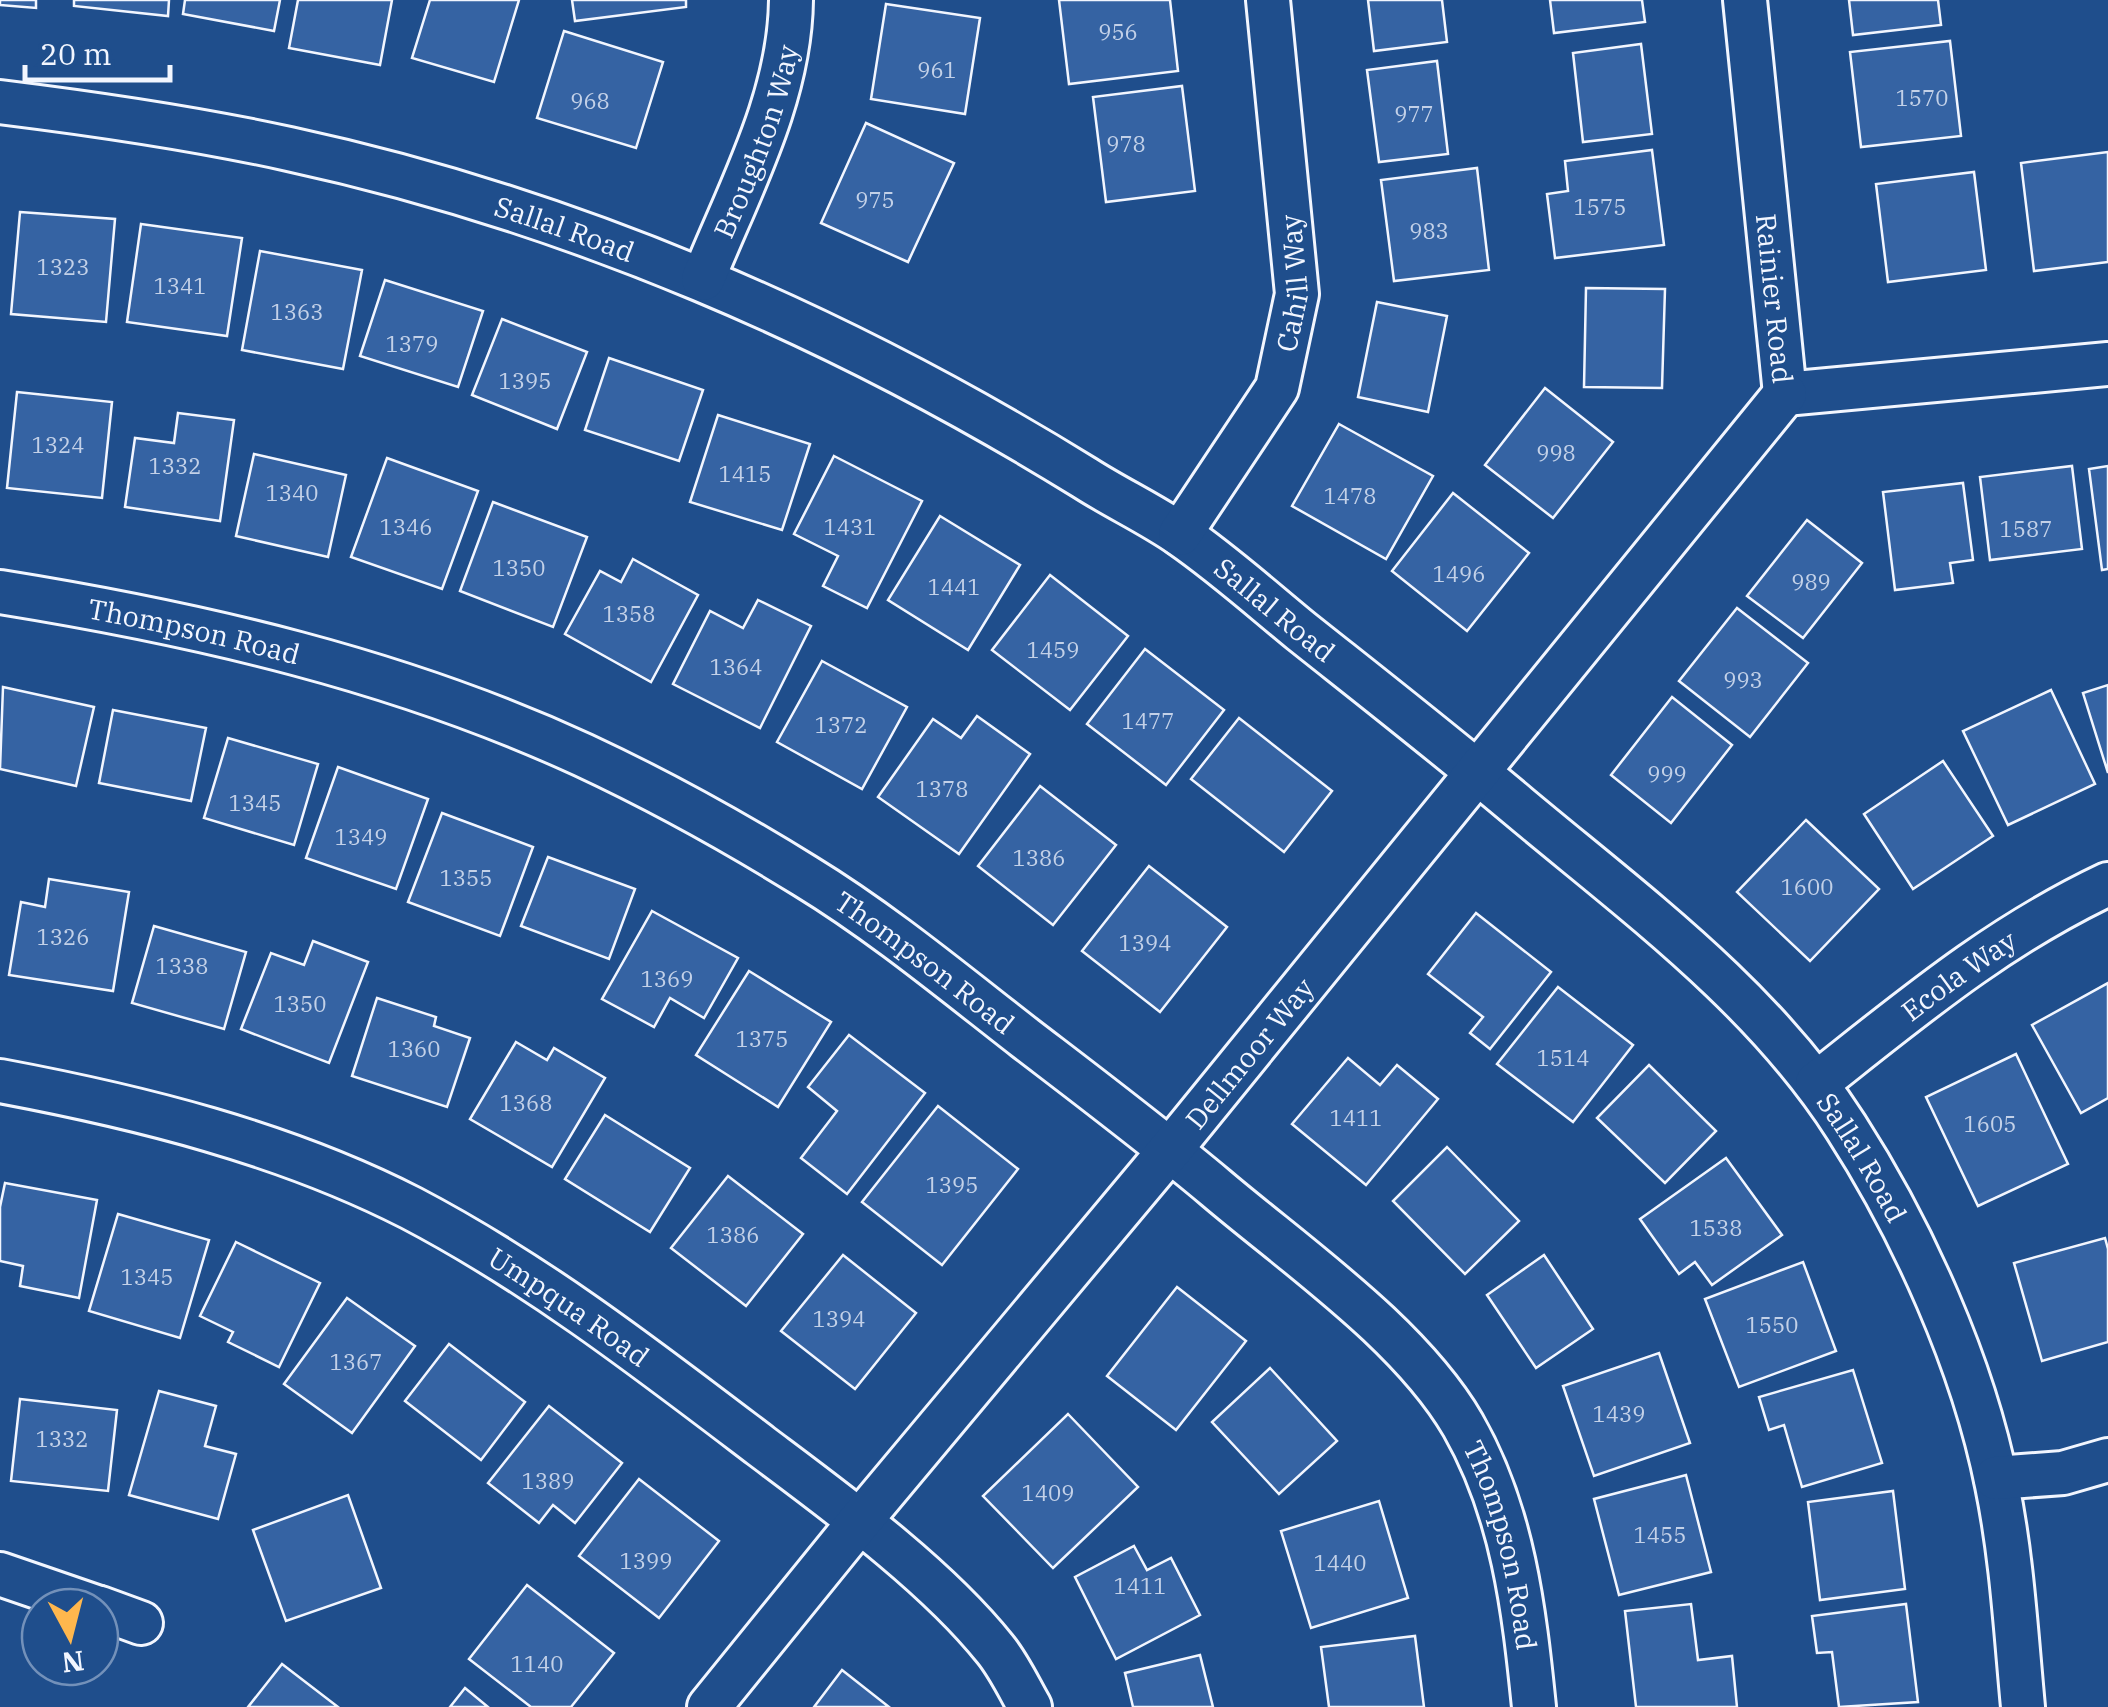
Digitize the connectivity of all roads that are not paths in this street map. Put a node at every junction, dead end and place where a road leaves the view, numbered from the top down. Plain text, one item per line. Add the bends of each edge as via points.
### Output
1 (790, 0) edge
2 (1268, 0) edge
3 (1745, 0) edge
4 (0, 102) edge
5 (703, 280) junction
6 (2108, 364) edge
7 (1785, 394) junction
8 (1180, 534) junction
9 (0, 592) edge
10 (1478, 771) junction
11 (2108, 884) edge
12 (0, 1080) edge
13 (1816, 1084) junction
14 (1170, 1150) junction
15 (2108, 1460) edge
16 (1996, 1478) junction
17 (858, 1522) junction
18 (0, 1574) edge
19 (37, 1587) edge
20 (120, 1616) edge
21 (140, 1623) dead end
22 (708, 1707) edge
23 (1030, 1707) edge
24 (1534, 1707) edge
25 (2023, 1707) edge

1 - 5 street, Broughton Way via 776,97
2 - 8 street, Cahill Way via 1297,294 1278,388
3 - 7 street, Rainier Road
4 - 5 street, Sallal Road via 199,132 375,170 492,202
5 - 8 street, Sallal Road via 1011,432
6 - 7 street, Rainier Road
7 - 10 street, Dellmoor Way
8 - 10 street, Sallal Road
9 - 14 street, Thompson Road via 236,636 482,713 584,756 807,877
10 - 13 street, Sallal Road via 1731,986
10 - 14 street, Dellmoor Way
11 - 13 street, Ecola Way via 1963,968
12 - 17 street, Umpqua Road via 200,1128 309,1163 409,1207 579,1309
13 - 16 street, Sallal Road via 1915,1251
14 - 17 street, Dellmoor Way
14 - 24 street, Thompson Road via 1380,1326 1460,1420 1486,1469 1520,1584
15 - 16 street via 2063,1474
16 - 25 street, Sallal Road
17 - 22 street, Dellmoor Way
17 - 23 street, Umpqua Road via 967,1618 997,1651
18 - 19 street
20 - 21 street

